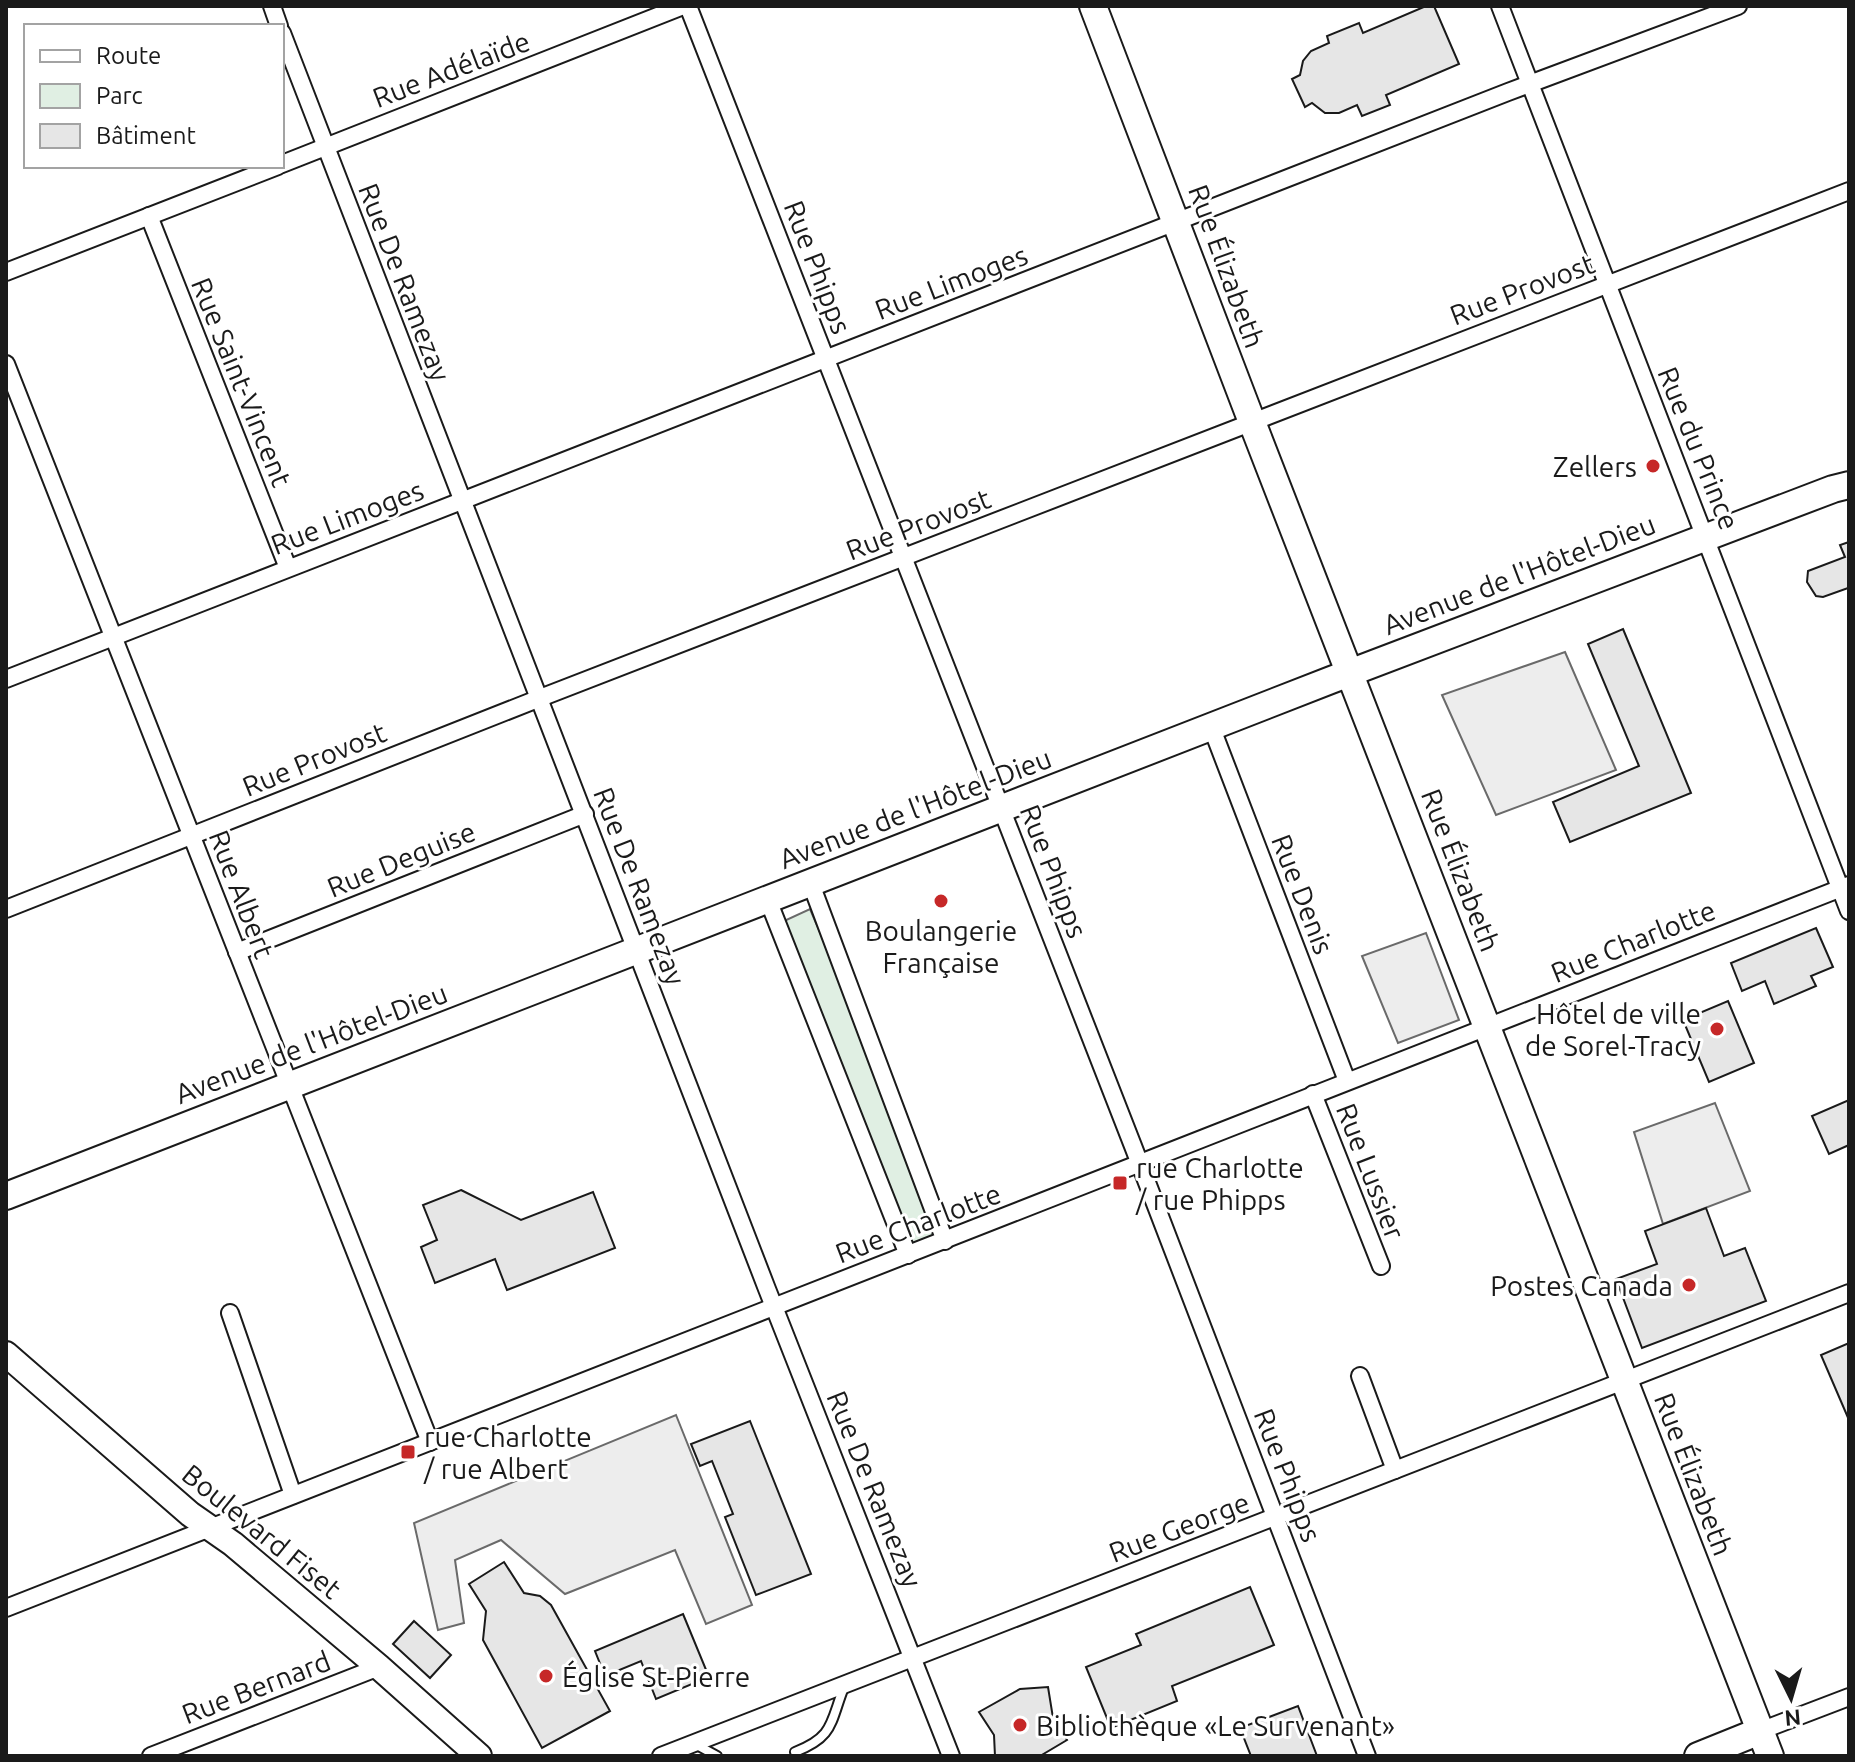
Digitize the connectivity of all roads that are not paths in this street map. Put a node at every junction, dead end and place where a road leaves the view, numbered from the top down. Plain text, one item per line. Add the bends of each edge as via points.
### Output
1 (686, 6) edge
2 (1093, 6) edge
3 (1500, 6) edge
4 (1738, 6) edge
5 (284, 38) edge
6 (1529, 85) junction
7 (324, 148) junction
8 (284, 163) edge
9 (272, 168) edge
10 (1849, 191) edge
11 (149, 216) junction
12 (1176, 222) junction
13 (6, 272) edge
14 (1607, 285) junction
15 (825, 359) junction
16 (6, 364) edge
17 (1252, 422) junction
18 (1849, 485) edge
19 (462, 499) junction
20 (1707, 537) junction
21 (904, 557) junction
22 (288, 568) junction
23 (113, 637) junction
24 (1350, 672) junction
25 (6, 679) edge
26 (540, 698) junction
27 (1211, 726) junction
28 (1002, 809) junction
29 (585, 814) junction
30 (191, 836) junction
31 (811, 884) junction
32 (1845, 886) edge
33 (768, 900) junction
34 (6, 909) edge
35 (1849, 911) edge
36 (637, 951) junction
37 (237, 952) junction
38 (1488, 1027) junction
39 (1347, 1081) junction
40 (290, 1086) junction
41 (1313, 1094) junction
42 (1140, 1164) junction
43 (6, 1196) edge
44 (945, 1241) junction
45 (908, 1255) junction
46 (1381, 1266) dead end
47 (1849, 1293) edge
48 (774, 1307) junction
49 (230, 1313) dead end
50 (8, 1359) edge
51 (1360, 1376) dead end
52 (1624, 1382) junction
53 (430, 1442) junction
54 (1395, 1470) junction
55 (293, 1495) junction
56 (1276, 1517) junction
57 (211, 1528) junction
58 (6, 1608) edge
59 (914, 1659) junction
60 (379, 1667) junction
61 (845, 1685) junction
62 (1849, 1697) edge
63 (1760, 1731) junction
64 (694, 1743) junction
65 (795, 1752) dead end
66 (151, 1756) edge
67 (479, 1756) edge
68 (661, 1756) edge
69 (717, 1756) edge
70 (951, 1756) edge
71 (1367, 1756) edge
72 (1698, 1756) edge
73 (1770, 1756) edge

1 - 7 street, Rue Adélaïde
1 - 15 street, Rue Phipps
2 - 12 main road, Rue Élizabeth
3 - 6 street, Rue du Prince
4 - 6 street, Rue Limoges
5 - 7 street, Rue De Ramezay
6 - 12 street, Rue Limoges
6 - 14 street, Rue du Prince
7 - 8 street, Rue Adélaïde
7 - 19 street, Rue De Ramezay
9 - 11 street, Rue Adélaïde
10 - 14 street, Rue Provost
11 - 13 street, Rue Adélaïde
11 - 22 street, Rue Saint-Vincent
12 - 15 street, Rue Limoges
12 - 17 main road, Rue Élizabeth
14 - 17 street, Rue Provost
14 - 20 street, Rue du Prince
15 - 19 street, Rue Limoges
15 - 21 street, Rue Phipps
16 - 23 street, Rue Albert
17 - 21 street, Rue Provost
17 - 24 main road, Rue Élizabeth
18 - 20 main road, Avenue de l'Hôtel-Dieu
19 - 22 street, Rue Limoges
19 - 26 street, Rue De Ramezay
20 - 24 main road, Avenue de l'Hôtel-Dieu
20 - 32 street, Rue du Prince
21 - 26 street, Rue Provost
21 - 28 street, Rue Phipps
22 - 23 street, Rue Limoges
23 - 25 street, Rue Limoges
23 - 30 street, Rue Albert
24 - 27 main road, Avenue de l'Hôtel-Dieu
24 - 38 main road, Rue Élizabeth
26 - 29 street, Rue De Ramezay
26 - 30 street, Rue Provost
27 - 28 main road, Avenue de l'Hôtel-Dieu
27 - 39 street, Rue Denis
28 - 31 main road, Avenue de l'Hôtel-Dieu
28 - 42 street, Rue Phipps
29 - 36 street, Rue De Ramezay
29 - 37 street, Rue Deguise
30 - 34 street, Rue Provost
30 - 37 street, Rue Albert
31 - 33 main road, Avenue de l'Hôtel-Dieu
31 - 44 street
32 - 35 street, Rue du Prince
32 - 38 street, Rue Charlotte
33 - 36 main road, Avenue de l'Hôtel-Dieu
33 - 45 street
36 - 40 main road, Avenue de l'Hôtel-Dieu
36 - 48 street, Rue De Ramezay
37 - 40 street, Rue Albert
38 - 39 street, Rue Charlotte
38 - 52 main road, Rue Élizabeth
39 - 41 street, Rue Charlotte
40 - 43 main road, Avenue de l'Hôtel-Dieu
40 - 53 street, Rue Albert
41 - 42 street, Rue Charlotte
41 - 46 street, Rue Lussier
42 - 44 street, Rue Charlotte
42 - 56 street, Rue Phipps
44 - 45 street, Rue Charlotte
45 - 48 street, Rue Charlotte
47 - 52 street, Rue George
48 - 53 street, Rue Charlotte
48 - 59 street, Rue De Ramezay
49 - 55 street
50 - 57 street, Boulevard Fiset
51 - 54 street
52 - 54 street, Rue George
52 - 63 main road, Rue Élizabeth
53 - 55 street, Rue Charlotte
54 - 56 street, Rue George
55 - 57 street, Rue Charlotte
56 - 59 street, Rue George
56 - 71 street, Rue Phipps
57 - 58 street, Rue Charlotte
57 - 60 street, Boulevard Fiset
59 - 61 street, Rue George
59 - 70 street, Rue De Ramezay
60 - 66 street, Rue Bernard
60 - 67 street, Boulevard Fiset
61 - 64 street, Rue George
61 - 65 lane via 824,1737
62 - 63 street
63 - 72 main road
63 - 73 main road, Rue Élizabeth
64 - 68 street, Rue George
64 - 69 lane

